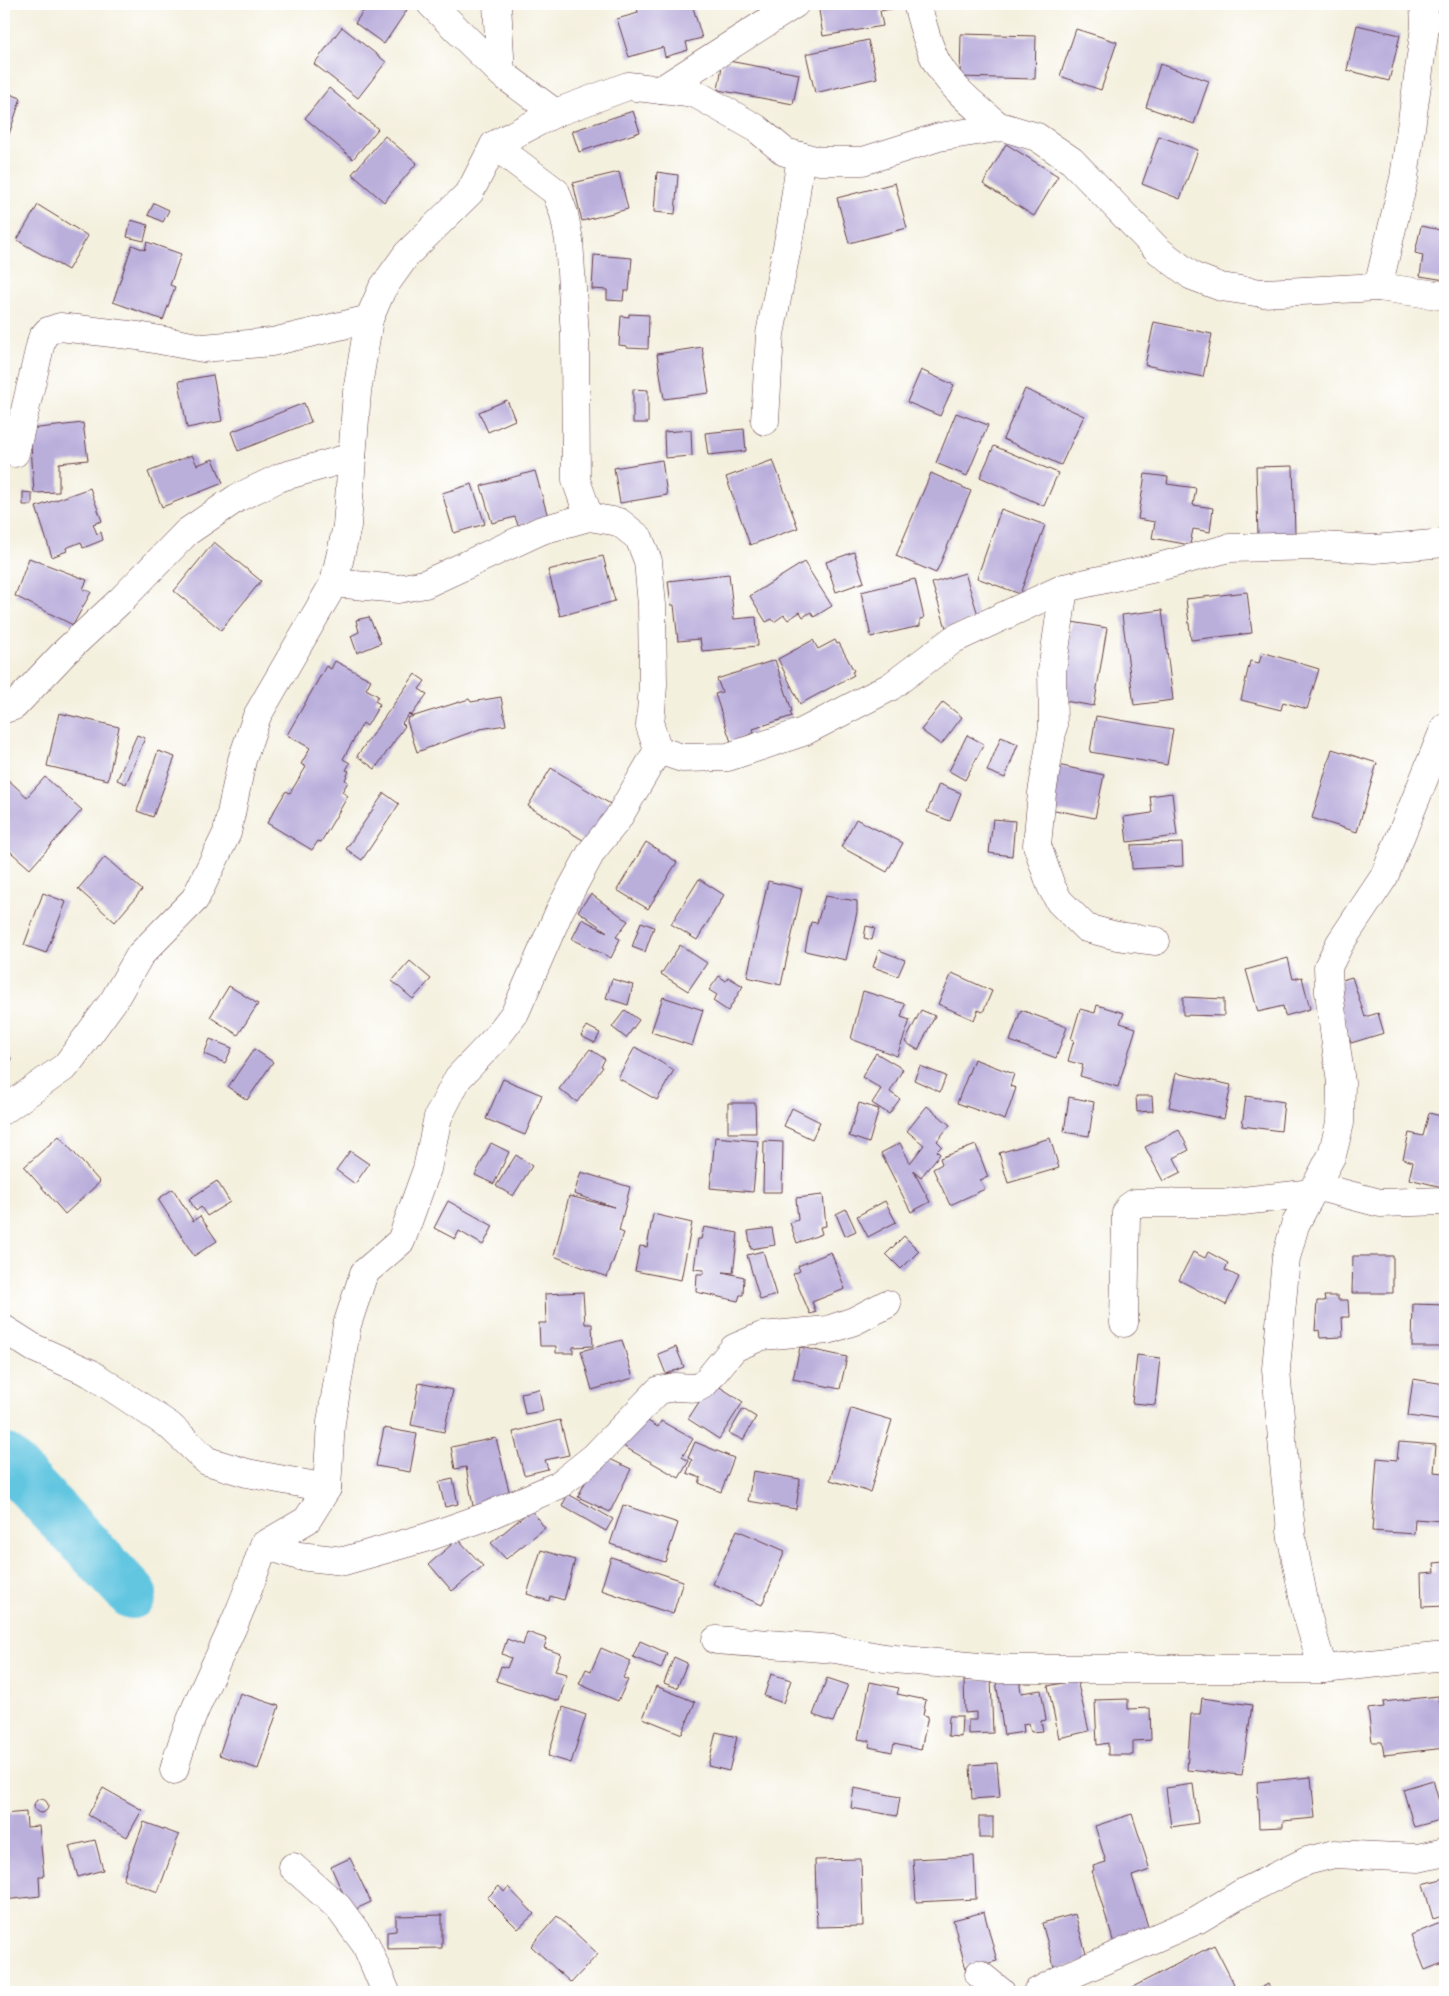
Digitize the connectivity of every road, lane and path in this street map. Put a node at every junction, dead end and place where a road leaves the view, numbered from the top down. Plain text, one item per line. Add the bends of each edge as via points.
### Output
1 (431, 4) edge
2 (497, 4) edge
3 (795, 4) edge
4 (917, 4) edge
5 (1424, 4) edge
6 (501, 73) junction
7 (661, 90) junction
8 (555, 113) junction
9 (1000, 127) junction
10 (494, 145) junction
11 (801, 156) junction
12 (1378, 287) junction
13 (1445, 296) edge
14 (370, 319) junction
15 (765, 421) dead end
16 (15, 453) dead end
17 (352, 457) junction
18 (589, 517) junction
19 (1445, 543) edge
20 (334, 583) junction
21 (1064, 588) junction
22 (4, 709) edge
23 (1445, 727) edge
24 (658, 750) junction
25 (1156, 941) dead end
26 (4, 1110) edge
27 (1313, 1189) junction
28 (1445, 1201) edge
29 (887, 1304) dead end
30 (1124, 1324) dead end
31 (4, 1329) edge
32 (327, 1488) junction
33 (264, 1545) junction
34 (716, 1640) dead end
35 (1445, 1656) edge
36 (1323, 1669) junction
37 (174, 1770) dead end
38 (1445, 1852) edge
39 (293, 1867) dead end
40 (979, 1974) dead end
41 (386, 1992) edge
42 (1001, 1992) edge
43 (1037, 1992) edge

1 - 6 street
2 - 6 street
3 - 7 street
4 - 9 street via 937,64 970,102
5 - 12 street via 1425,27 1404,178
6 - 8 street
7 - 8 street via 628,86
7 - 11 street via 696,94 756,128 786,152
8 - 10 street
9 - 11 street via 939,137 864,161 819,161
9 - 12 street via 1037,137 1072,161 1159,251 1192,276 1221,287 1262,292
10 - 14 street via 470,192 407,254 382,289
10 - 18 street via 556,192 564,214 569,240 574,336 576,480
11 - 15 street via 770,334
12 - 13 street
14 - 16 street via 272,342 203,348 138,336 60,327 48,330 42,338
14 - 17 street via 356,392
17 - 20 street via 347,526
17 - 22 street via 281,477 237,498 187,532 14,706
18 - 20 street via 542,530 424,584 398,589
18 - 24 street via 619,522 639,538 648,561 653,685 650,726
19 - 21 street via 1374,549 1321,546 1229,548
20 - 26 street via 257,716 242,760 227,833 195,899 140,955 114,1000 66,1066
21 - 24 street via 954,638 890,686 803,732 728,757 682,758
21 - 25 street via 1052,671 1053,727 1037,845 1051,886 1060,901 1086,928
23 - 27 street via 1384,877 1328,967 1341,1083 1340,1123 1332,1156
24 - 32 street via 617,820 592,851 560,910 515,1013 458,1078 438,1117 427,1169 401,1241 364,1273 347,1325 340,1364 331,1422
27 - 28 street via 1380,1203
27 - 30 street via 1226,1203 1135,1204 1129,1207 1126,1213
27 - 36 street via 1295,1225 1286,1258 1276,1369 1292,1540 1306,1611
29 - 33 street via 828,1330 762,1336 734,1348 697,1388 659,1390 594,1457 559,1484 485,1516 428,1537 344,1561 299,1556
31 - 32 street via 34,1348 90,1373 170,1426 207,1461 247,1473
32 - 33 street via 307,1520
33 - 37 street via 240,1610 180,1746
34 - 36 street via 835,1649 884,1658 1000,1669
35 - 36 street
38 - 43 street via 1418,1858 1334,1854 1306,1861 1197,1920
39 - 41 street via 338,1907 366,1945
40 - 42 street

